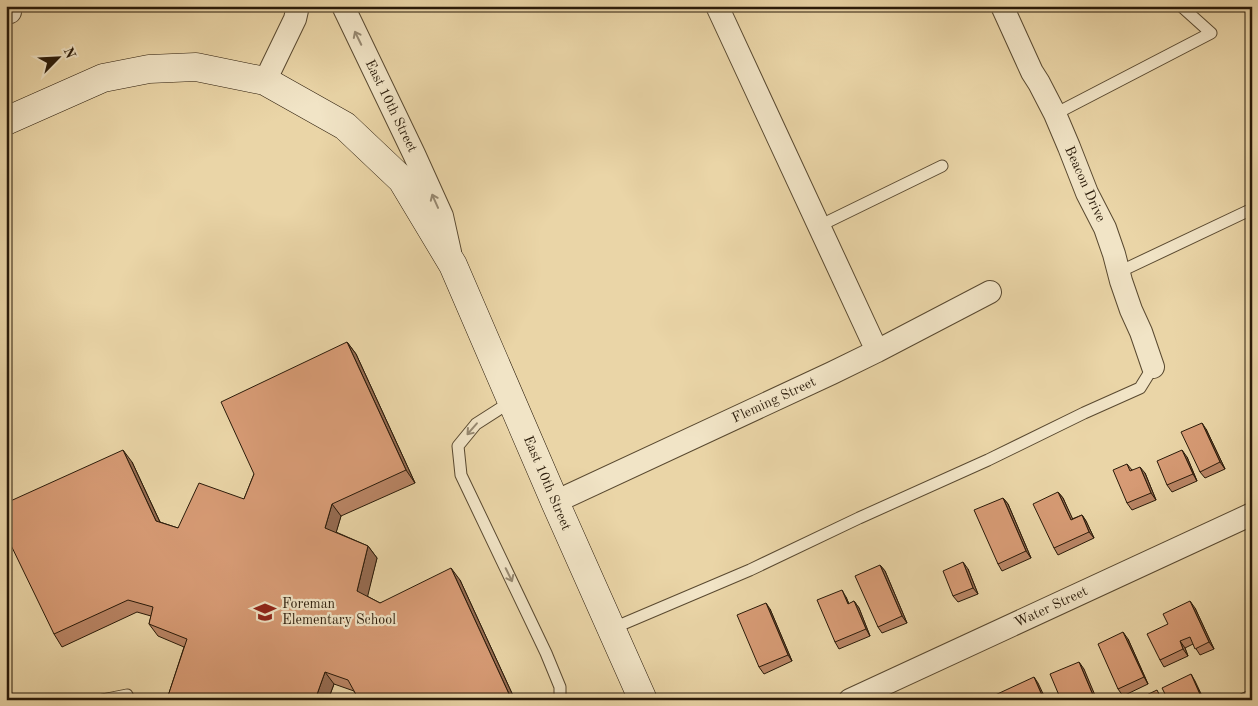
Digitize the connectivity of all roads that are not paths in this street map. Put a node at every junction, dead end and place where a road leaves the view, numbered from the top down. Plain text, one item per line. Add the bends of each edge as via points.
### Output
1 (298, 6) edge
2 (343, 6) edge
3 (717, 6) edge
4 (1002, 6) edge
5 (1181, 6) edge
6 (265, 81) junction
7 (1055, 114) junction
8 (6, 121) edge
9 (942, 166) dead end
10 (1252, 209) edge
11 (819, 226) junction
12 (454, 265) junction
13 (1119, 272) junction
14 (990, 292) dead end
15 (877, 351) junction
16 (1153, 367) joint
17 (512, 401) junction
18 (555, 502) junction
19 (1252, 514) edge
20 (611, 629) junction
21 (1252, 695) edge
22 (102, 700) edge
23 (129, 700) edge
24 (560, 700) edge
25 (643, 700) edge
26 (850, 700) edge
27 (1242, 700) edge

1 - 6 street
12 -> 2 street, East 10th Street via 442,216
3 - 11 street
4 - 7 street, Beacon Drive
5 - 7 lane via 1211,33
6 - 8 main road, East 10th Street via 196,67 149,69 102,78
6 - 12 main road, East 10th Street via 345,126 402,180
7 - 13 street, Beacon Drive via 1105,228
9 - 11 lane
10 - 13 lane
11 - 15 street
12 - 17 main road, East 10th Street
13 - 16 street, Beacon Drive
14 - 15 street, Fleming Street
15 - 18 street, Fleming Street
16 - 20 lane via 1140,388 750,570
17 - 18 main road, East 10th Street
17 -> 24 lane via 476,424 458,446 461,475 546,653 560,687
18 - 20 main road, East 10th Street
19 - 26 street, Water Street
20 - 25 main road, East 10th Street
21 - 27 lane
22 - 23 lane via 127,695

